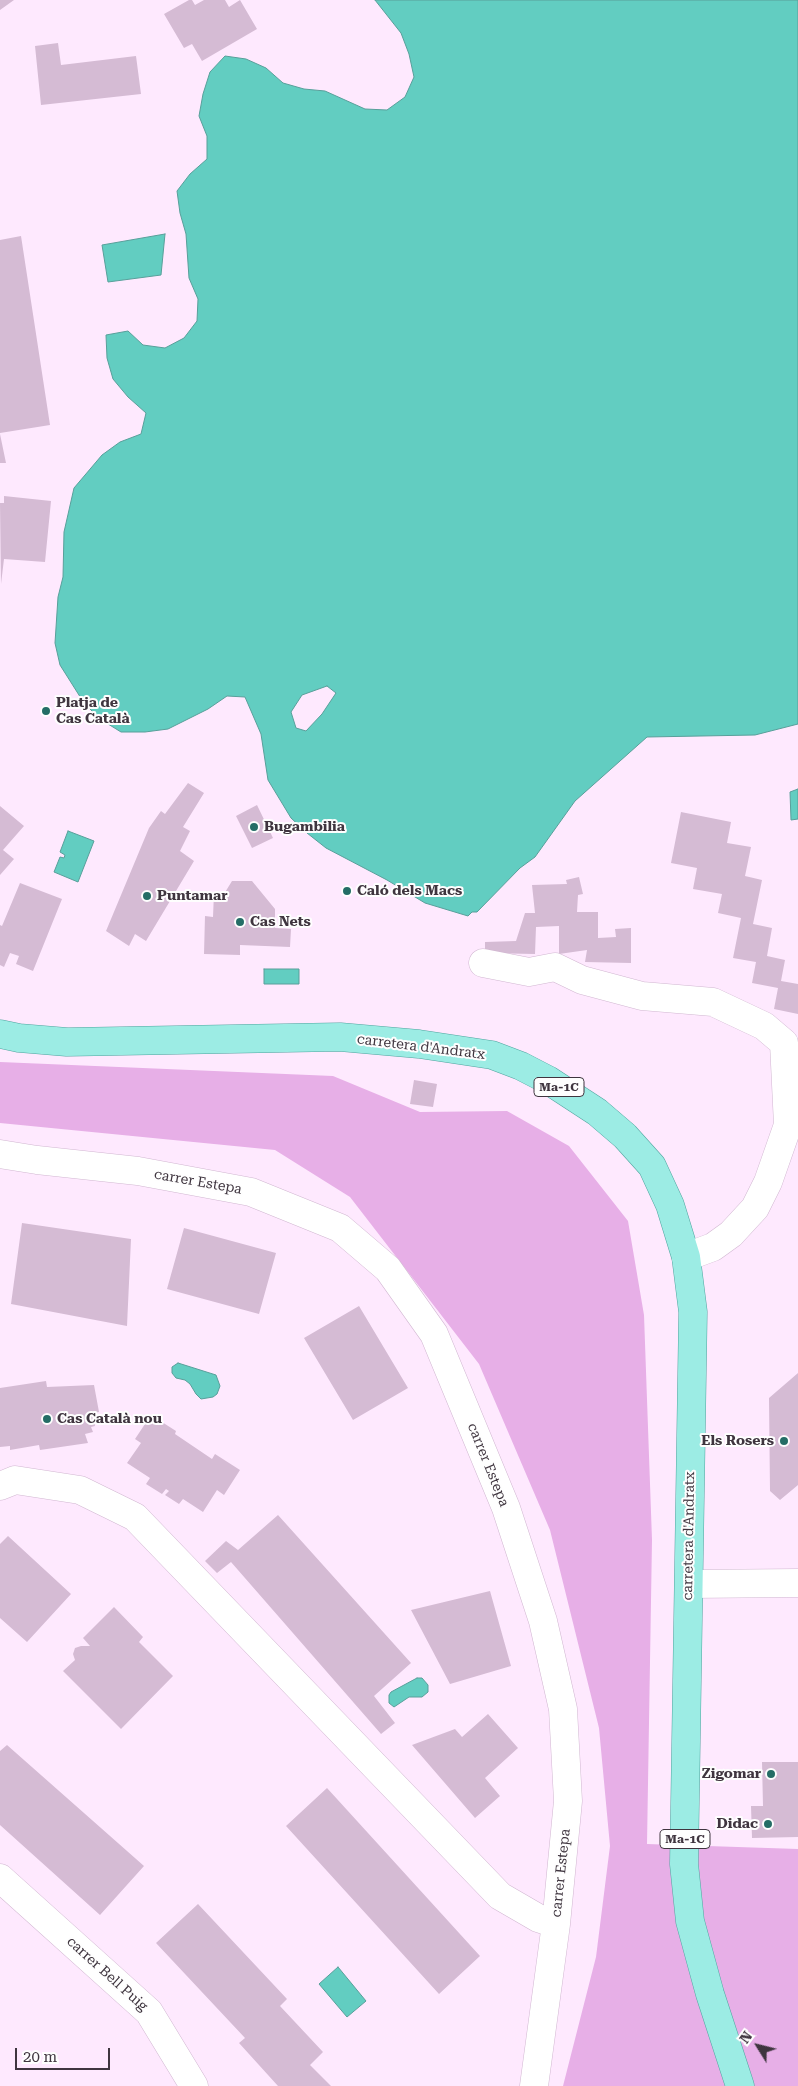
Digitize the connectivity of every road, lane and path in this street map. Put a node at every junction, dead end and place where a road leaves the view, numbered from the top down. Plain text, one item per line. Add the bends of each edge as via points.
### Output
1 (483, 963) dead end
2 (6, 1038) edge
3 (0, 1154) edge
4 (686, 1257) junction
5 (0, 1486) edge
6 (798, 1583) edge
7 (689, 1584) junction
8 (0, 1878) edge
9 (556, 1924) junction
10 (194, 2086) edge
11 (534, 2086) edge
12 (740, 2086) edge

1 - 4 street via 529,972 555,967 582,980 642,996 713,1002 764,1026 784,1043 788,1125 768,1182 754,1208 731,1234 713,1247
2 - 4 main road, carretera d'Andratx / Ma-1C via 67,1042 340,1038 418,1044 492,1056 548,1080 597,1112 639,1151 652,1166 670,1205
3 - 9 street, carrer Estepa via 138,1171 251,1192 340,1228 388,1269 434,1334 506,1508 543,1620 563,1708 568,1800
4 - 7 main road, carretera d'Andratx / Ma-1C via 693,1312
5 - 9 street via 15,1480 80,1490 135,1517 500,1896 538,1918
6 - 7 street
7 - 12 main road, carretera d'Andratx / Ma-1C via 684,1864 689,1912 710,1994
8 - 10 street, carrer Bell Puig via 149,2012
9 - 11 street, carrer Estepa

